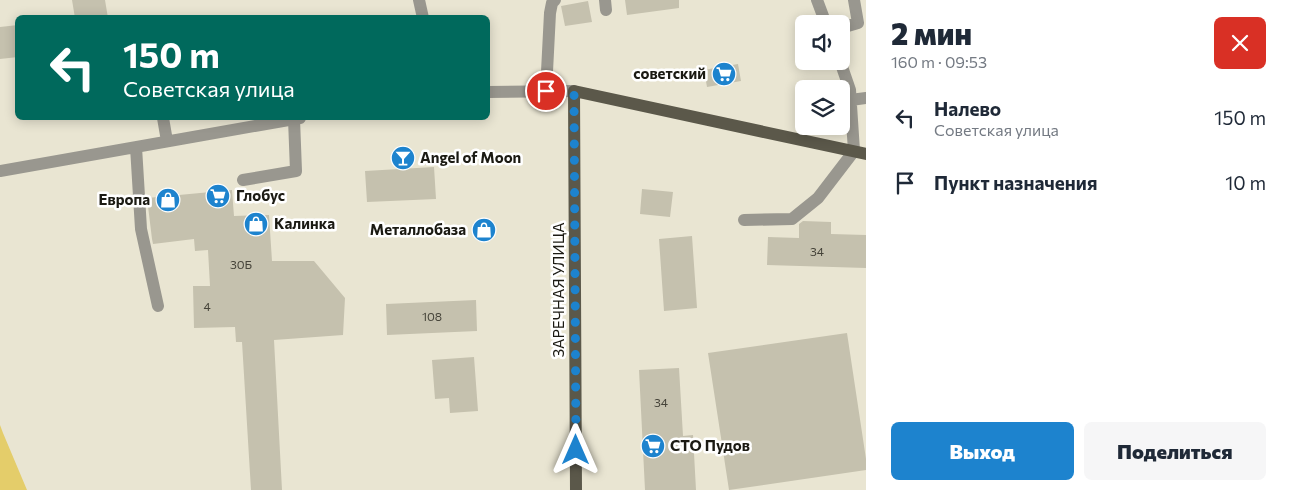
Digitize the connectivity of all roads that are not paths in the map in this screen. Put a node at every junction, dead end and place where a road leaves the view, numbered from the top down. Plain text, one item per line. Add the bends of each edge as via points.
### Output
1 (419, 0) edge
2 (556, 0) edge
3 (817, 0) edge
4 (854, 0) edge
5 (422, 15) edge
6 (823, 15) edge
7 (850, 25) edge
8 (546, 91) junction
9 (574, 91) junction
10 (490, 92) edge
11 (866, 98) edge
12 (850, 100) joint
13 (163, 120) edge
14 (286, 120) edge
15 (297, 120) edge
16 (167, 141) junction
17 (136, 147) junction
18 (860, 153) edge
19 (0, 171) edge
20 (242, 180) dead end
21 (744, 220) dead end
22 (158, 306) dead end
23 (576, 490) edge

1 - 5 street
2 - 8 street via 550,13
3 - 6 street
4 - 7 street via 858,23
8 - 9 street
8 - 10 street
9 - 18 main road
9 - 23 main road, ЗАРЕЧНАЯ УЛИЦА
11 - 12 street
12 - 18 street
13 - 16 street
14 - 16 street
15 - 20 street via 296,171
16 - 17 street
17 - 19 street
17 - 22 street via 141,229
18 - 21 street via 818,198 792,219

